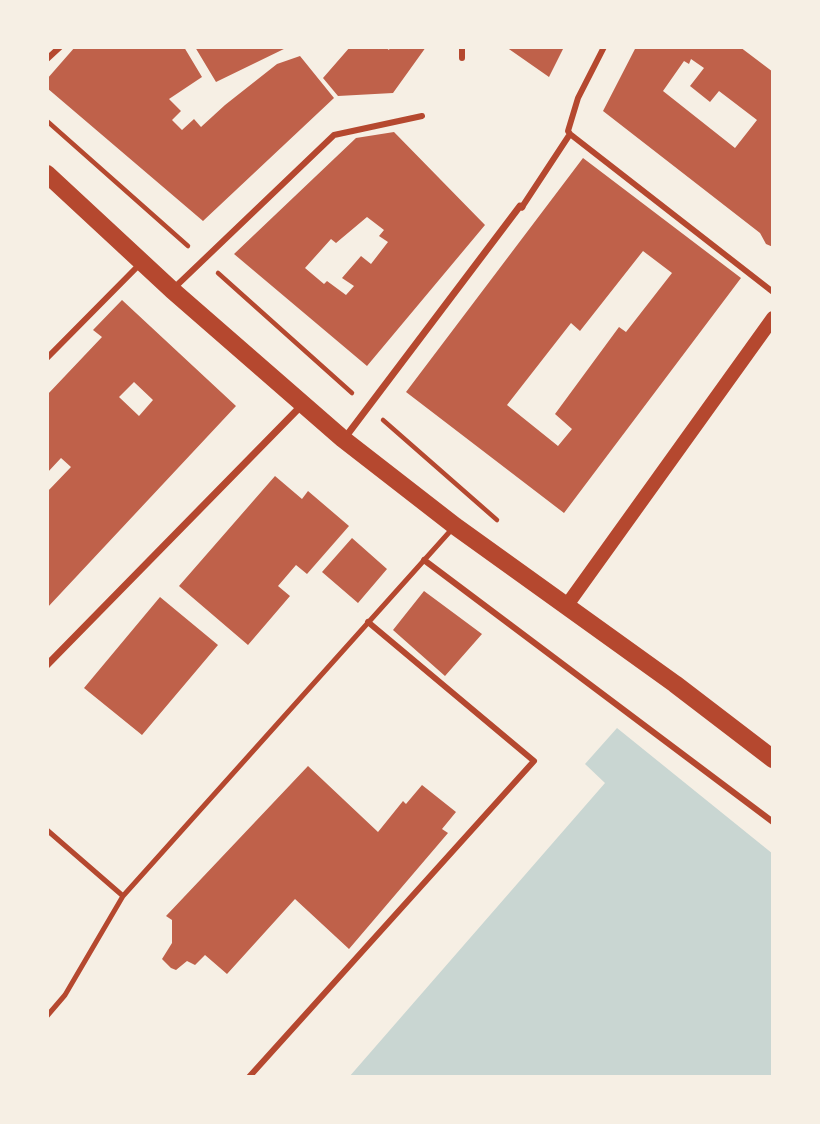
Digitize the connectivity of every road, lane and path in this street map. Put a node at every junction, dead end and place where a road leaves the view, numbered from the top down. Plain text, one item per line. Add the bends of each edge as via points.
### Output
1 (60, 47) edge
2 (463, 47) edge
3 (604, 47) edge
4 (462, 58) dead end
5 (47, 60) edge
6 (422, 116) dead end
7 (47, 121) edge
8 (570, 134) junction
9 (47, 174) edge
10 (522, 207) joint
11 (203, 259) junction
12 (141, 263) junction
13 (172, 290) junction
14 (773, 292) edge
15 (773, 318) edge
16 (47, 358) edge
17 (302, 404) junction
18 (368, 407) junction
19 (343, 439) junction
20 (497, 521) dead end
21 (455, 526) junction
22 (424, 560) junction
23 (567, 605) junction
24 (368, 622) junction
25 (47, 665) edge
26 (773, 760) edge
27 (773, 822) edge
28 (47, 830) edge
29 (123, 896) junction
30 (47, 1016) edge
31 (249, 1077) edge

1 - 5 street
2 - 4 street
3 - 8 street via 578,98
6 - 11 street via 334,135
7 - 11 path
8 - 10 street
8 - 14 street
9 - 12 main road
10 - 18 street
11 - 13 street
11 - 18 path
12 - 13 main road
12 - 16 street
13 - 17 main road
15 - 23 main road
17 - 19 main road
17 - 25 street
18 - 19 street
18 - 20 path
19 - 21 main road
21 - 22 lane
21 - 23 main road
22 - 24 lane
22 - 27 street
23 - 26 main road
24 - 29 lane
24 - 31 street via 534,761
28 - 29 lane
29 - 30 lane via 65,995

